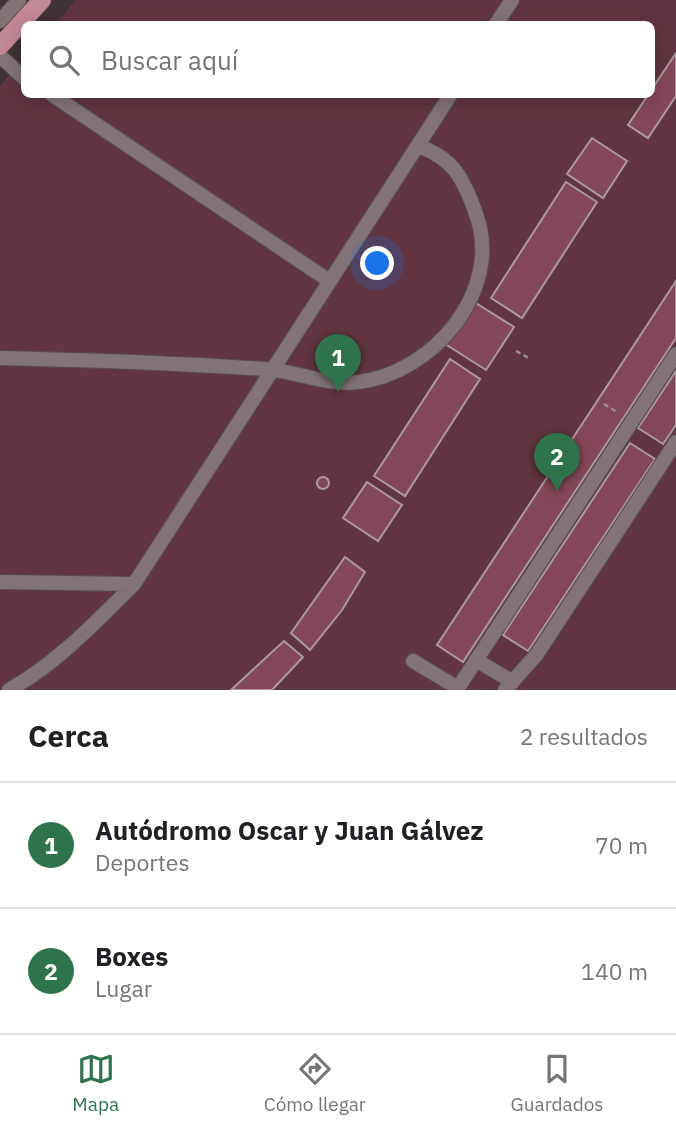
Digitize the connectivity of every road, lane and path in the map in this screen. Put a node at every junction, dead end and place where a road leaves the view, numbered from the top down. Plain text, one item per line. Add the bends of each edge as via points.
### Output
1 (19, 0) edge
2 (42, 0) edge
3 (512, 0) edge
4 (0, 21) edge
5 (23, 21) edge
6 (498, 21) edge
7 (21, 23) edge
8 (0, 46) edge
9 (0, 56) edge
10 (21, 75) edge
11 (57, 98) edge
12 (448, 98) edge
13 (418, 146) junction
14 (328, 280) junction
15 (516, 351) dead end
16 (676, 354) edge
17 (0, 358) edge
18 (529, 358) dead end
19 (273, 370) junction
20 (604, 404) dead end
21 (617, 412) dead end
22 (676, 442) edge
23 (0, 582) edge
24 (134, 584) junction
25 (476, 660) junction
26 (414, 661) dead end
27 (509, 686) edge
28 (9, 690) edge

1 - 4 lane
2 - 5 main road
3 - 6 lane
7 - 8 main road
9 - 10 lane
11 - 14 lane
12 - 13 lane
13 - 14 lane
13 - 19 lane via 439,153 452,165 478,218 481,264 470,300 430,353 381,378 338,383
14 - 19 lane
15 - 18 path
16 - 25 lane
17 - 19 lane
19 - 24 lane
20 - 21 path
22 - 27 lane via 537,654
23 - 24 lane
24 - 28 lane via 86,631 28,680
25 - 26 lane via 458,688
25 - 27 lane

